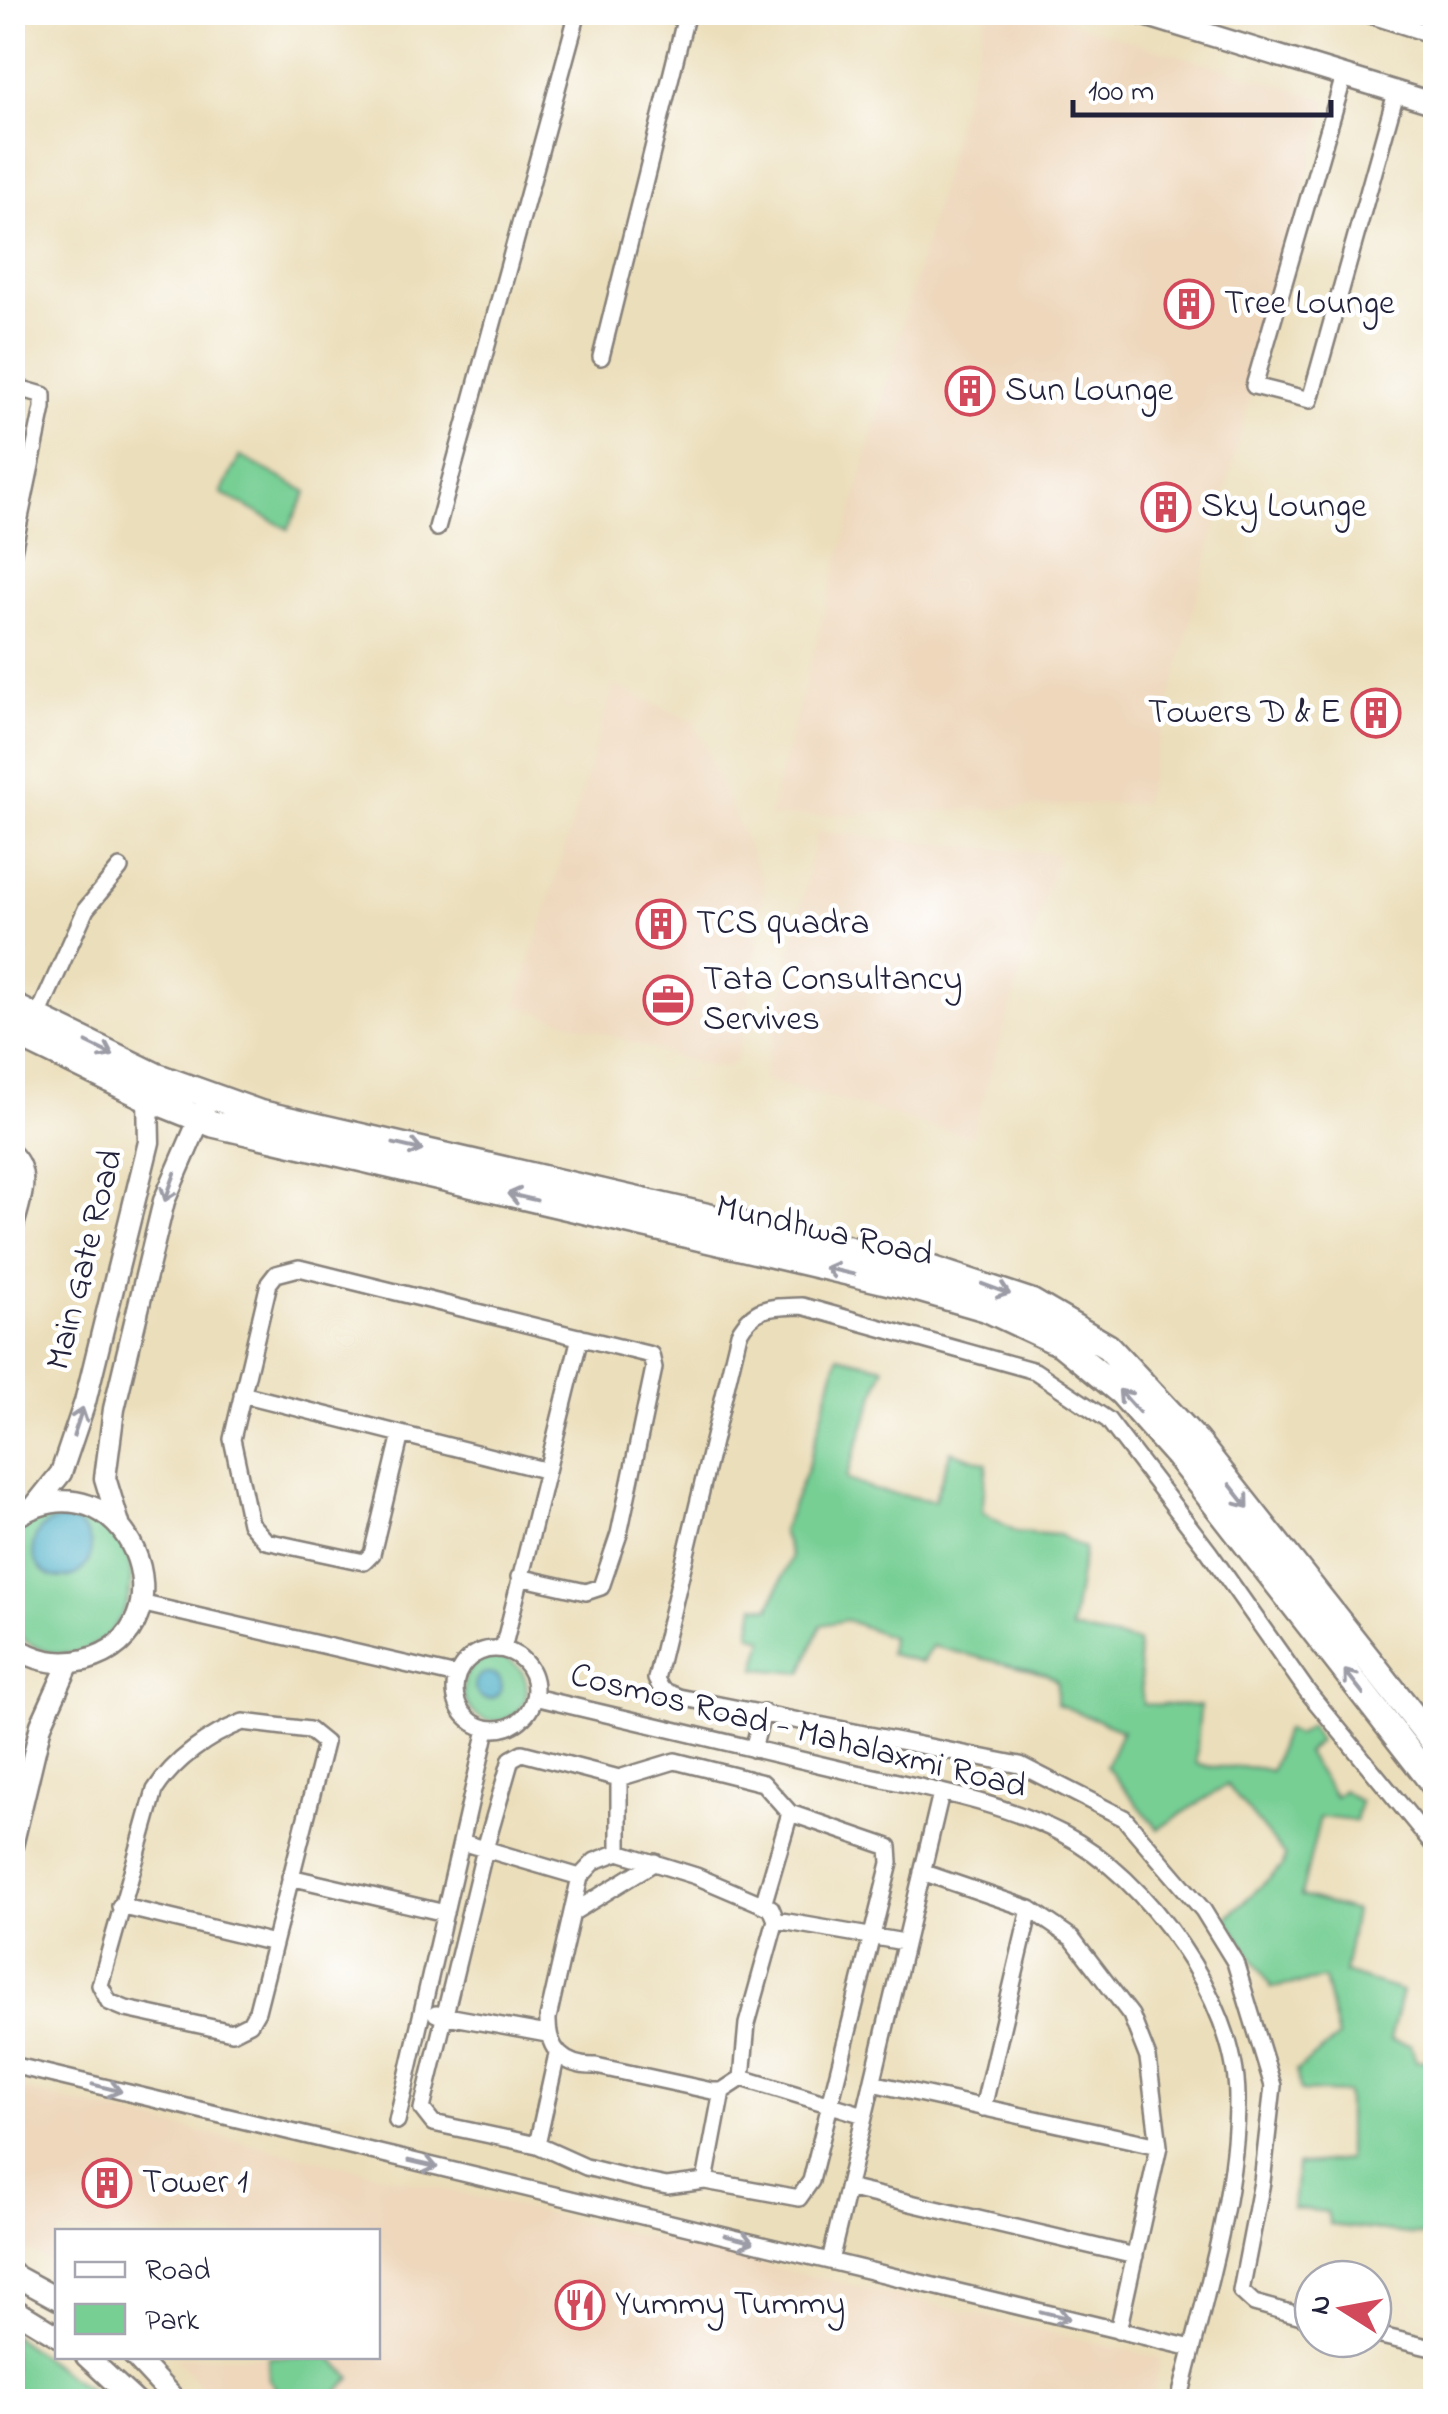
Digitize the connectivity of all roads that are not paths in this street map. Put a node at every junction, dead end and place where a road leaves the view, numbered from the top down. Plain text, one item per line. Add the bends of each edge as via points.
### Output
1 (578, 12) edge
2 (687, 12) edge
3 (1360, 12) edge
4 (1140, 13) edge
5 (1436, 36) edge
6 (1341, 86) junction
7 (1394, 98) junction
8 (1436, 104) edge
9 (601, 357) dead end
10 (12, 386) edge
11 (437, 528) dead end
12 (12, 556) edge
13 (120, 868) dead end
14 (12, 1006) edge
15 (37, 1018) junction
16 (12, 1032) edge
17 (152, 1087) junction
18 (204, 1109) junction
19 (12, 1152) edge
20 (12, 1238) edge
21 (580, 1336) junction
22 (242, 1394) junction
23 (402, 1434) junction
24 (544, 1470) junction
25 (34, 1506) junction
26 (12, 1519) edge
27 (119, 1524) junction
28 (519, 1577) junction
29 (140, 1603) junction
30 (12, 1645) edge
31 (503, 1649) junction
32 (70, 1663) junction
33 (457, 1676) junction
34 (534, 1697) junction
35 (1387, 1704) junction
36 (763, 1712) junction
37 (487, 1729) junction
38 (1436, 1745) edge
39 (753, 1749) junction
40 (619, 1778) junction
41 (1436, 1787) edge
42 (941, 1793) junction
43 (790, 1813) junction
44 (461, 1842) junction
45 (12, 1846) edge
46 (1436, 1848) edge
47 (484, 1849) junction
48 (618, 1852) junction
49 (655, 1862) junction
50 (922, 1872) junction
51 (290, 1877) junction
52 (580, 1877) junction
53 (762, 1905) junction
54 (120, 1906) junction
55 (1030, 1908) junction
56 (445, 1913) junction
57 (572, 1913) junction
58 (776, 1920) junction
59 (871, 1936) junction
60 (904, 1942) junction
61 (274, 1943) junction
62 (422, 2012) junction
63 (445, 2016) junction
64 (547, 2034) junction
65 (557, 2054) junction
66 (12, 2064) edge
67 (742, 2078) junction
68 (872, 2083) junction
69 (722, 2090) junction
70 (829, 2108) junction
71 (983, 2108) junction
72 (864, 2115) junction
73 (397, 2121) dead end
74 (537, 2144) junction
75 (1159, 2146) junction
76 (1229, 2180) junction
77 (705, 2182) junction
78 (1262, 2182) junction
79 (847, 2188) junction
80 (1135, 2256) junction
81 (830, 2261) junction
82 (12, 2274) edge
83 (55, 2297) edge
84 (12, 2308) edge
85 (1293, 2314) edge
86 (1118, 2331) junction
87 (55, 2334) edge
88 (1393, 2339) edge
89 (1192, 2348) junction
90 (1436, 2349) edge
91 (89, 2359) edge
92 (137, 2359) edge
93 (136, 2402) edge
94 (177, 2402) edge
95 (1179, 2402) edge

1 - 11 street
2 - 9 street
3 - 5 street
4 - 6 street
6 - 7 street
6 - 7 street via 1254,386 1310,400
7 - 8 street
10 - 12 street via 43,395 44,408
13 - 15 street via 86,909
14 - 15 highway, Mundhwa Road
15 -> 17 highway, Mundhwa Road
16 - 17 highway, Mundhwa Road
17 - 18 highway, Mundhwa Road
25 -> 17 street, Main Gate Road via 61,1474 85,1402 149,1142
18 -> 27 street, Main Gate Road via 164,1201 114,1409 106,1478
18 - 35 highway, Mundhwa Road via 916,1288 985,1308 1062,1344 1121,1392
19 - 20 street via 26,1181
21 - 22 street via 287,1269 269,1283
21 - 24 street
21 - 28 street via 654,1360 619,1534 608,1574 595,1592
22 - 23 street
22 - 23 street via 232,1455 250,1523 266,1541 352,1563 372,1554
23 - 24 street
24 - 28 street
25 - 26 street
25 - 27 street via 79,1503
27 - 29 street, Main Gate Road via 142,1564
28 - 31 street
29 - 32 street via 112,1647
29 - 33 street
30 - 32 street via 46,1662
31 - 33 street via 470,1657
31 - 34 street via 530,1669
32 - 45 street via 40,1725
33 - 37 street via 460,1709
34 - 37 street via 520,1721
34 - 39 street, Cosmos Road - Mahalaxmi Road
35 - 38 highway, Mundhwa Road
35 - 41 highway, Mundhwa Road
36 - 39 street
36 - 46 street via 679,1697 656,1679 739,1333 765,1307 802,1306 1035,1371 1108,1420 1306,1691
36 - 78 street via 1020,1765 1124,1818 1203,1910 1235,1962 1273,2086
37 - 44 street
39 - 42 street, Cosmos Road - Mahalaxmi Road
40 - 43 street via 676,1761 763,1783
40 - 47 street via 522,1753 511,1760
40 - 48 street
42 - 50 street
42 - 76 street, Cosmos Road - Mahalaxmi Road via 1066,1835 1105,1862 1176,1936 1227,2040 1237,2094
43 - 53 street
43 - 59 street via 889,1848
44 - 47 street
44 - 56 street
47 - 52 street
47 - 63 street
48 - 49 street
48 - 52 street via 595,1861
49 - 53 street
49 - 57 street
50 - 55 street
50 - 60 street
51 - 54 street via 325,1742 309,1730 242,1722 218,1732 164,1776
51 - 56 street
51 - 61 street
52 - 57 street
53 - 58 street
54 - 61 street
54 - 61 street via 100,1985 109,2002 126,2009 242,2029 256,2011
55 - 71 street
55 - 75 street via 1072,1938 1130,2015 1148,2058
56 - 62 street
57 - 64 street
58 - 59 street
58 - 67 street via 747,2024
59 - 60 street
59 - 70 street
60 - 68 street
62 - 63 street
62 - 73 street
63 - 64 street
63 - 74 street via 424,2116
64 - 65 street
65 - 69 street via 578,2067
65 - 74 street
66 -> 81 street
67 - 69 street
67 - 70 street
68 - 71 street
68 - 72 street
69 - 77 street
70 - 72 street
70 - 77 street via 811,2181 799,2198
71 - 75 street
72 - 79 street
74 - 77 street via 586,2167 647,2182
75 - 80 street
76 - 78 street
76 - 89 street, Cosmos Road - Mahalaxmi Road
78 - 85 street via 1241,2291 1254,2303
79 - 80 street
79 - 81 street
80 - 86 street
81 -> 86 street
82 - 83 street
84 - 87 street
86 - 89 street
88 - 90 street
89 - 95 street, Cosmos Road - Mahalaxmi Road
91 - 93 street
92 - 94 street

